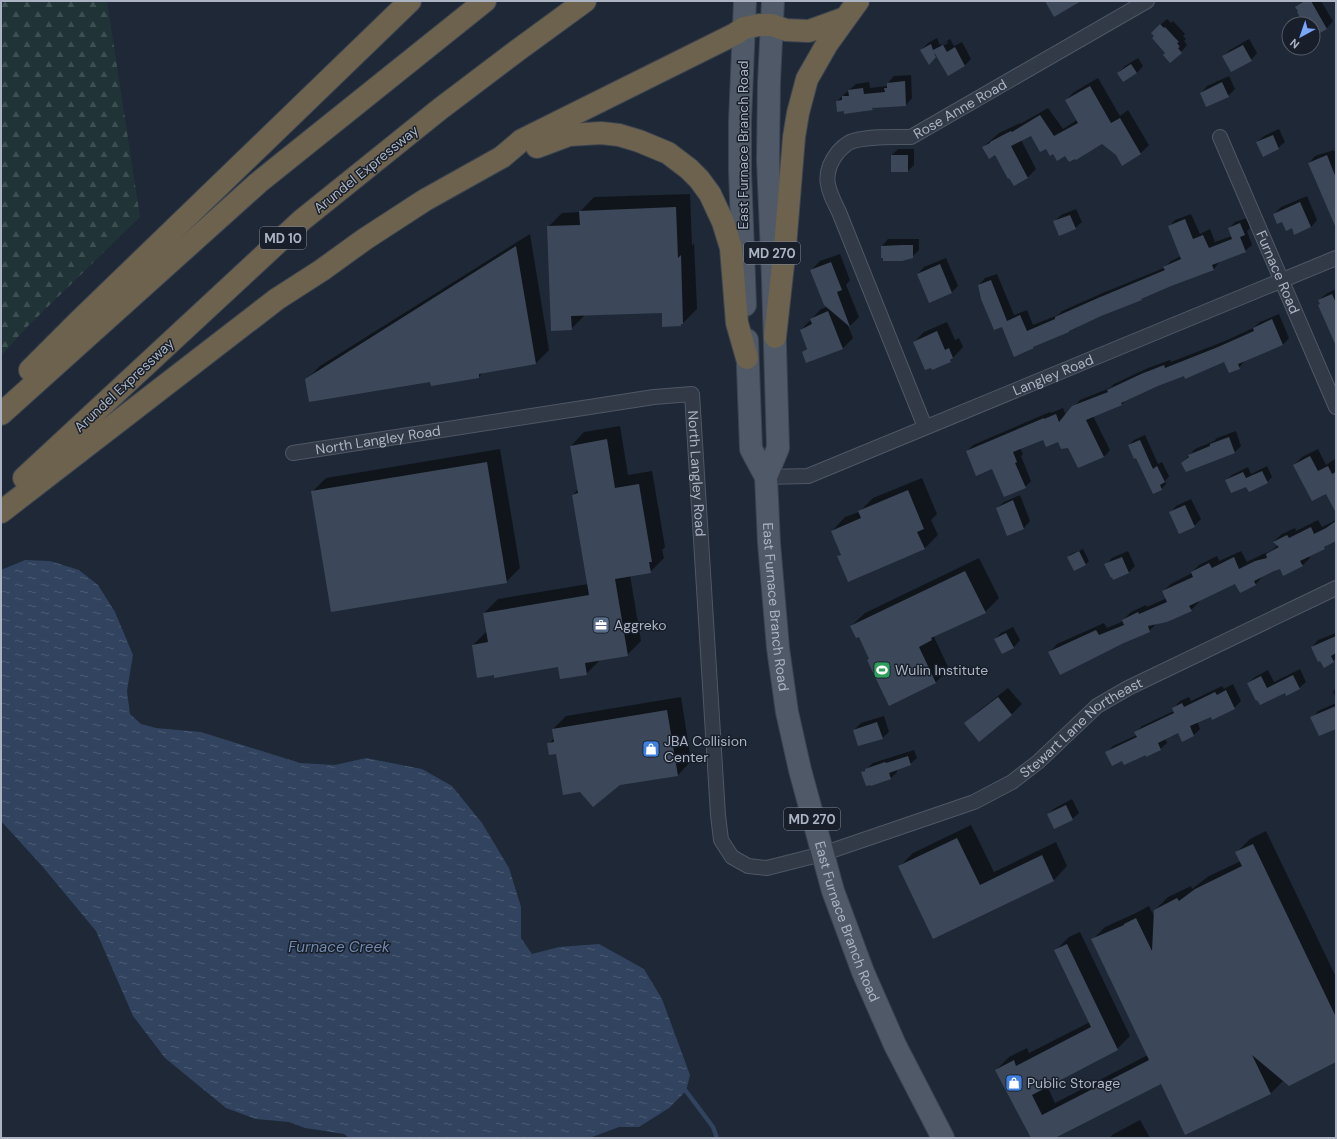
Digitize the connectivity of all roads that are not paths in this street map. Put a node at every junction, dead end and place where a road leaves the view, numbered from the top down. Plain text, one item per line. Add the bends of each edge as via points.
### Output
1 (410, 1) edge
2 (485, 1) edge
3 (585, 1) edge
4 (745, 1) edge
5 (773, 1) edge
6 (1147, 1) edge
7 (852, 9) edge
8 (772, 25) junction
9 (744, 28) junction
10 (1220, 137) dead end
11 (502, 157) junction
12 (1336, 258) edge
13 (1282, 280) junction
14 (775, 336) junction
15 (747, 358) junction
16 (1, 399) edge
17 (1336, 407) edge
18 (1, 414) edge
19 (925, 428) junction
20 (293, 453) dead end
21 (766, 477) junction
22 (1, 500) edge
23 (1, 512) edge
24 (1336, 588) edge
25 (822, 854) junction
26 (943, 1138) edge

1 - 16 highway
2 - 18 highway via 258,183
3 - 22 highway, Arundel Expressway / MD 10 via 440,109 302,220
4 - 9 main road, East Furnace Branch Road / MD 270
5 - 8 main road, East Furnace Branch Road / MD 270
6 - 19 street, Rose Anne Road via 911,137 852,141 842,147 832,160 827,178 829,193 839,212
7 - 8 highway via 809,31 786,30
7 - 14 highway via 827,44 807,79 798,113
8 - 9 highway via 759,24
8 - 14 main road, East Furnace Branch Road / MD 270 via 768,160
9 - 11 highway via 522,140
9 - 15 main road, East Furnace Branch Road / MD 270 via 740,171
10 - 13 street, Furnace Road
11 - 15 highway via 569,134 601,133 639,141 668,153 689,169 710,194 731,248 737,323
11 - 23 highway via 425,200 277,299
12 - 13 street, Langley Road
13 - 17 street, Furnace Road
13 - 19 street, Langley Road
14 - 21 main road, East Furnace Branch Road / MD 270 via 778,448
15 - 21 main road, East Furnace Branch Road / MD 270 via 751,449
19 - 21 street, Langley Road via 808,476
20 - 25 street, North Langley Road via 654,397 692,394 721,840 732,857 748,866 766,868
21 - 25 main road, East Furnace Branch Road / MD 270 via 773,605 781,676 798,762
24 - 25 street, Stewart Lane Northeast via 1128,688 1097,706 1038,762 1012,782 984,797
25 - 26 main road, East Furnace Branch Road / MD 270 via 847,932 877,1006

